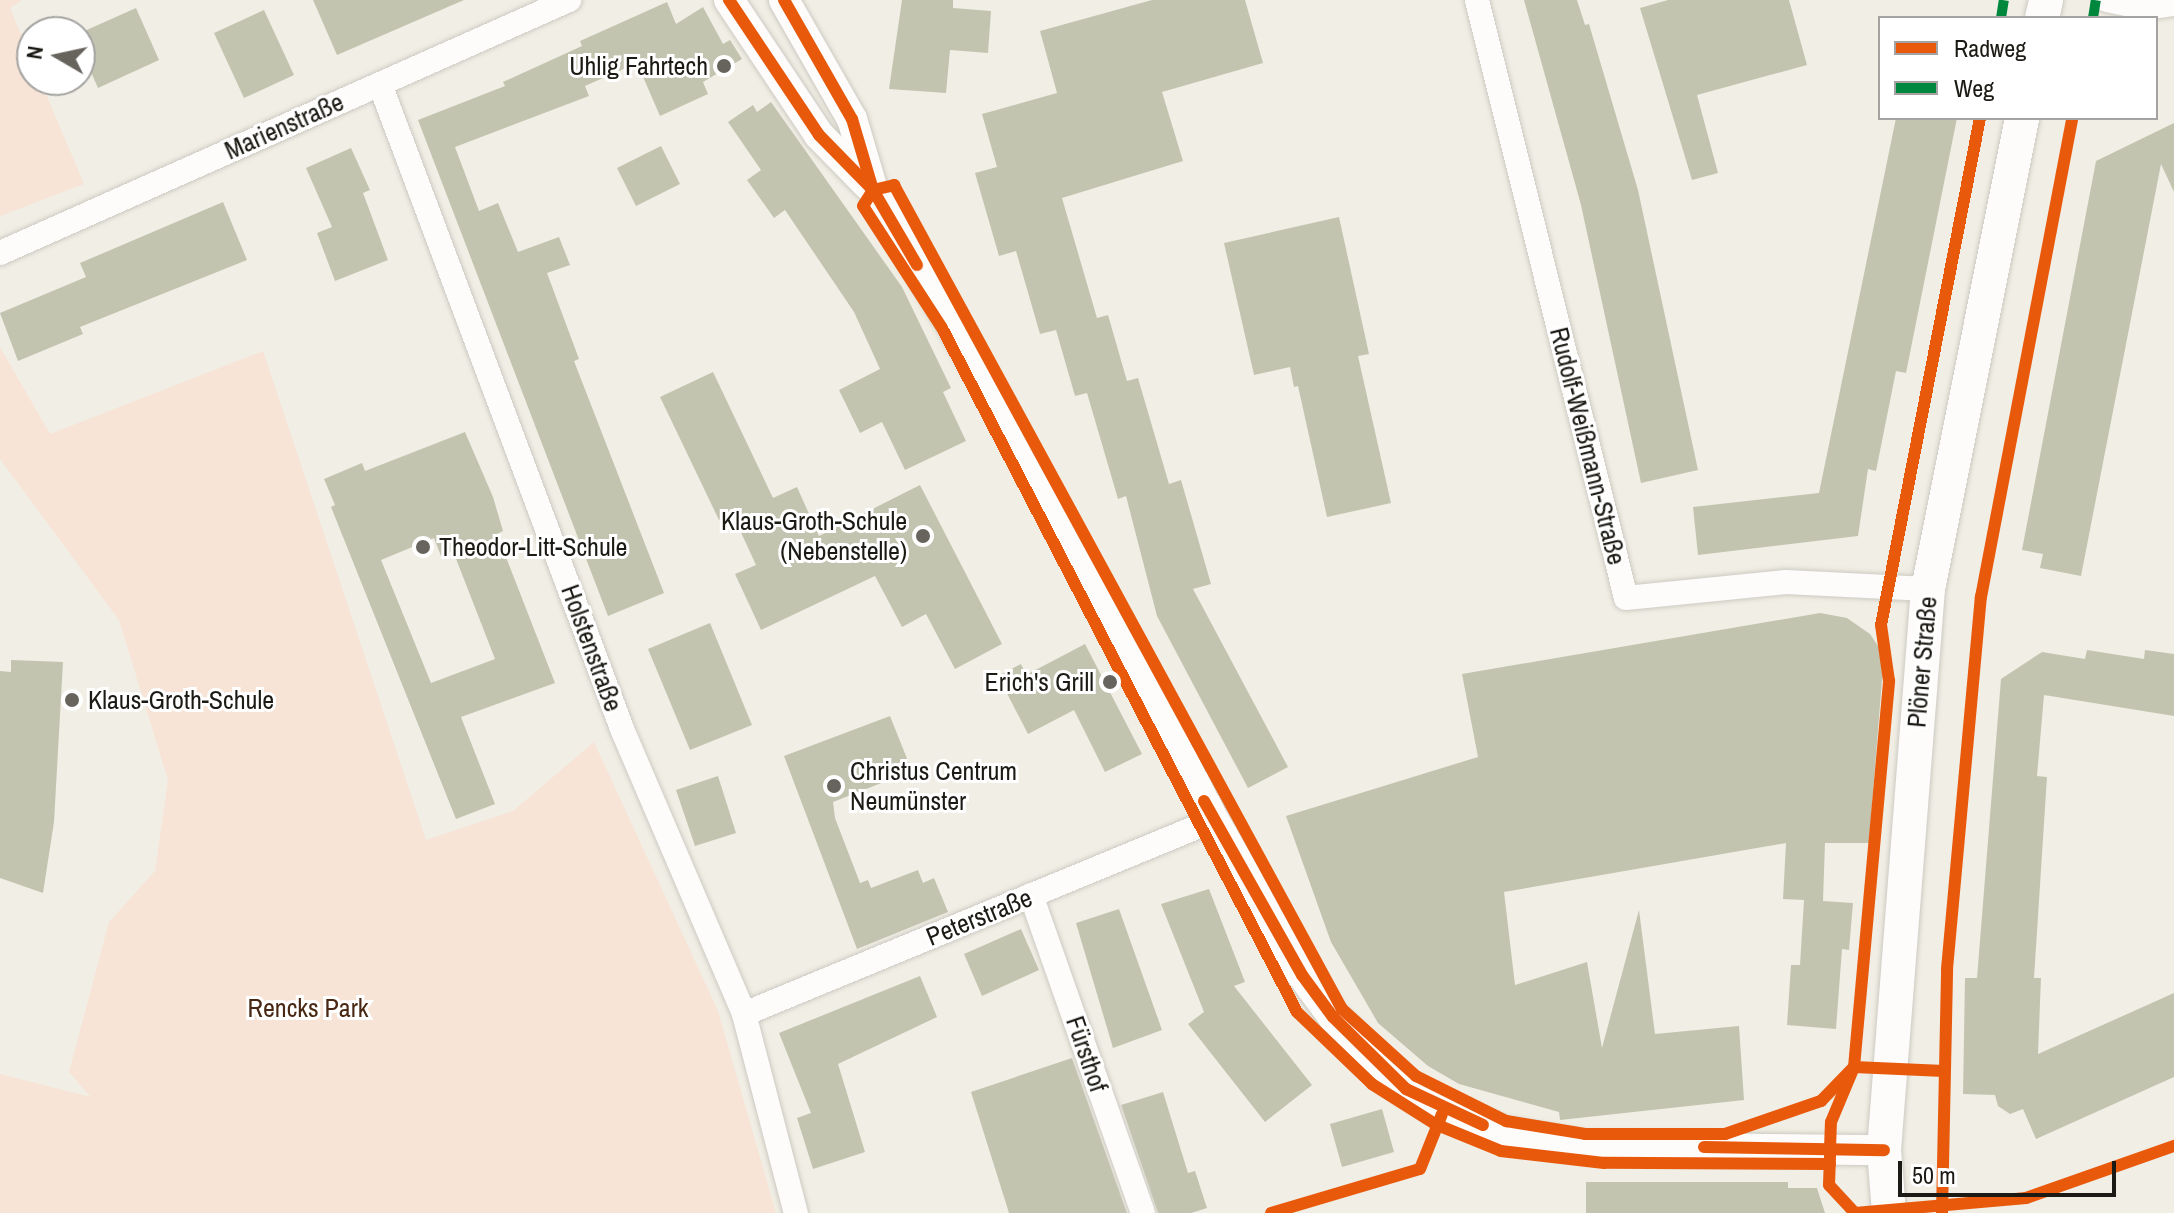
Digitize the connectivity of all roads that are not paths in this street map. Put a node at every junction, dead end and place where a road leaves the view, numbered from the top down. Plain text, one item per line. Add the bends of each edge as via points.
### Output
1 (569, 0) edge
2 (729, 0) edge
3 (784, 0) edge
4 (1477, 0) edge
5 (2107, 0) edge
6 (2174, 4) edge
7 (380, 84) junction
8 (2022, 120) edge
9 (873, 190) junction
10 (0, 253) edge
11 (1928, 589) junction
12 (1214, 820) junction
13 (1031, 895) junction
14 (744, 1014) junction
15 (1884, 1150) junction
16 (796, 1213) edge
17 (1143, 1213) edge
18 (1889, 1213) edge

1 - 7 street, Marienstraße
2 - 9 street via 819,135
3 - 9 street via 852,119
4 - 11 street, Rudolf-Weißmann-Straße via 1626,598 1786,582
5 - 6 street via 2145,8
7 - 10 street, Marienstraße
7 - 14 street, Holstenstraße via 622,729
8 - 11 main road, Plöner Straße
9 - 12 street via 990,390
11 - 15 main road, Plöner Straße
12 - 13 street, Peterstraße
12 - 15 street via 1302,975 1333,1017 1406,1089 1444,1111 1502,1132 1585,1147
13 - 14 street, Peterstraße
13 - 17 street, Fürsthof
14 - 16 street, Holstenstraße
15 - 18 main road, Plöner Straße

